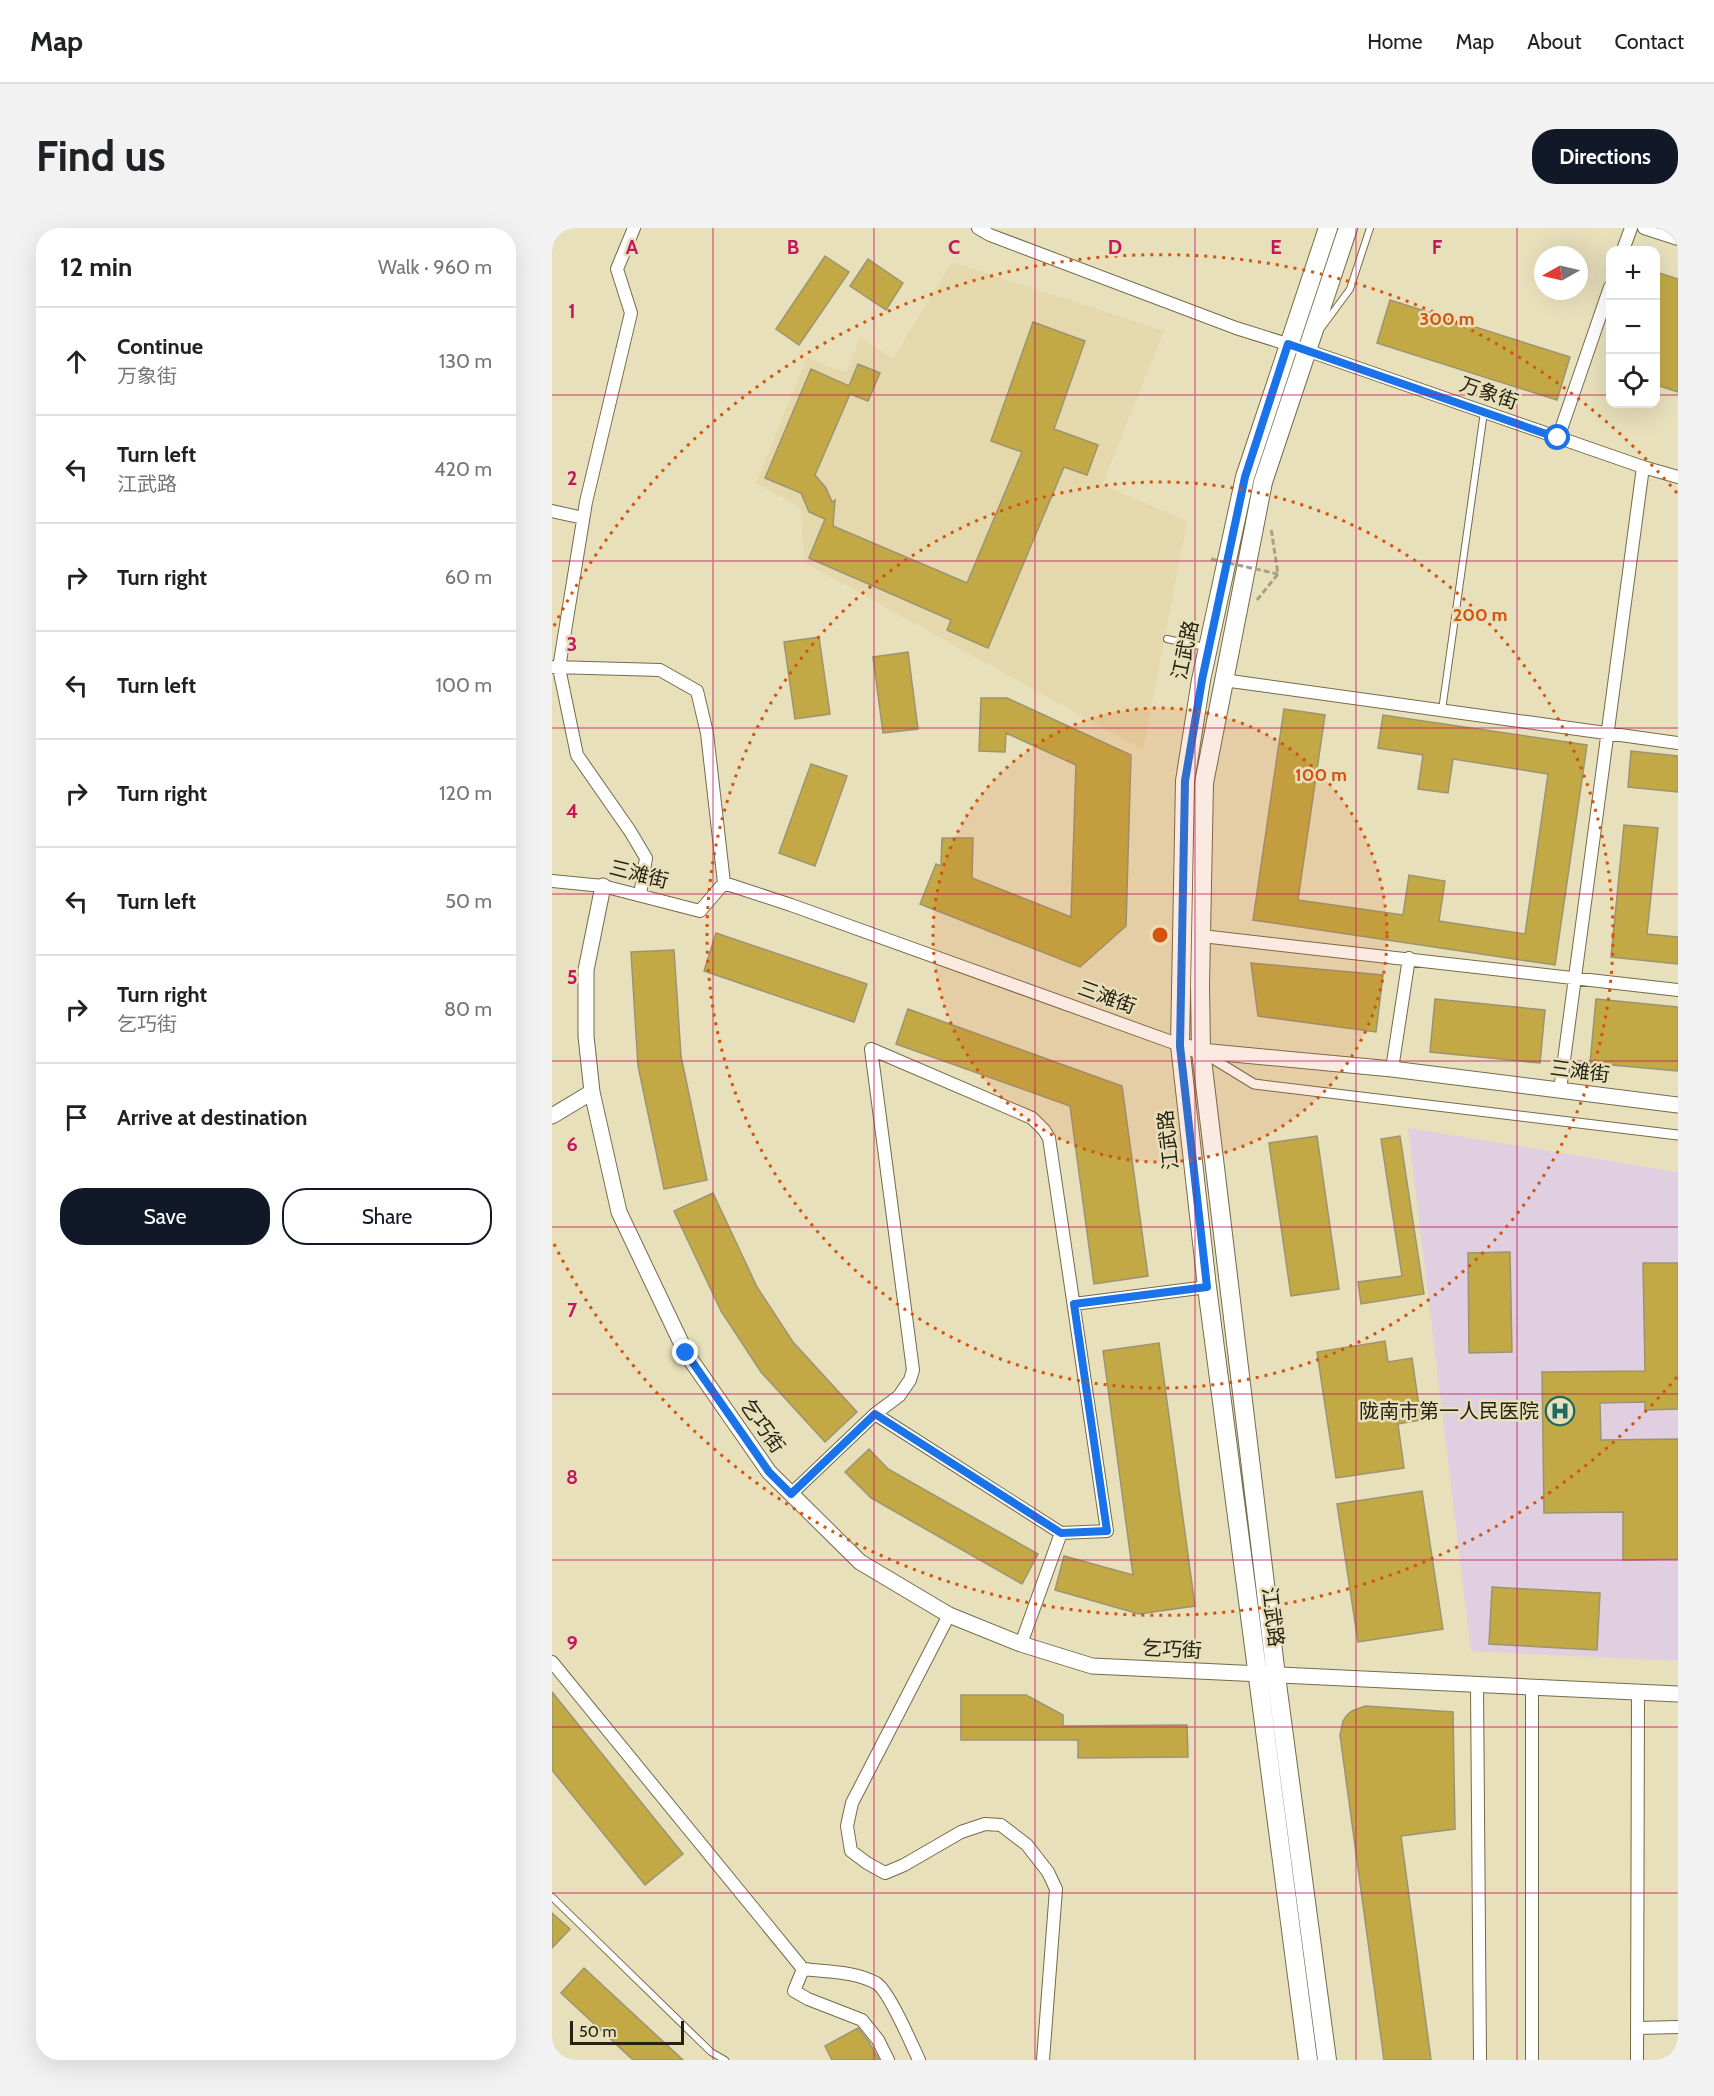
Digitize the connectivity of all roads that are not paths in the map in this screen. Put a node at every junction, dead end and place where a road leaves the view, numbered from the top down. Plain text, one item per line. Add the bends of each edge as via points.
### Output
1 (634, 228) edge
2 (978, 228) edge
3 (1328, 228) edge
4 (1348, 228) edge
5 (1370, 228) edge
6 (1631, 228) edge
7 (1644, 228) edge
8 (1678, 239) edge
9 (1624, 246) edge
10 (1606, 300) edge
11 (1288, 344) junction
12 (1306, 350) junction
13 (1484, 412) junction
14 (1558, 438) junction
15 (1642, 467) junction
16 (1678, 477) edge
17 (552, 511) edge
18 (583, 518) junction
19 (1167, 639) dead end
20 (1209, 647) junction
21 (555, 668) edge
22 (1223, 680) junction
23 (1442, 710) junction
24 (1608, 733) junction
25 (1678, 743) edge
26 (552, 881) edge
27 (724, 883) junction
28 (603, 886) junction
29 (640, 896) junction
30 (1202, 936) junction
31 (1409, 958) junction
32 (1575, 978) junction
33 (1678, 990) edge
34 (1180, 1046) junction
35 (1201, 1051) junction
36 (1392, 1069) junction
37 (1560, 1090) junction
38 (592, 1092) junction
39 (1678, 1105) edge
40 (552, 1116) edge
41 (1678, 1135) edge
42 (1207, 1287) junction
43 (1074, 1304) junction
44 (875, 1414) junction
45 (791, 1494) junction
46 (1061, 1533) junction
47 (949, 1615) junction
48 (1021, 1644) junction
49 (552, 1662) edge
50 (1258, 1675) junction
51 (1276, 1676) junction
52 (1477, 1686) junction
53 (1532, 1688) junction
54 (1638, 1694) junction
55 (1678, 1695) edge
56 (552, 1897) edge
57 (803, 1969) junction
58 (1678, 2027) edge
59 (1638, 2028) junction
60 (725, 2060) edge
61 (888, 2060) edge
62 (920, 2060) edge
63 (1042, 2060) edge
64 (1308, 2060) edge
65 (1327, 2060) edge
66 (1480, 2060) edge
67 (1532, 2060) edge
68 (1637, 2060) edge

1 - 18 street via 617,269 631,313
2 - 11 street, 万象街 via 1225,324
3 - 11 main road, 江武路
4 - 12 main road, 江武路
5 - 12 lane via 1350,289
6 - 9 street
7 - 8 street
10 - 14 street
11 - 12 street, 万象街
11 - 20 main road, 江武路 via 1245,477
12 - 13 street, 万象街
12 - 22 main road, 江武路 via 1263,482
13 - 14 street, 万象街
13 - 23 lane
14 - 15 street, 万象街
15 - 16 street, 万象街
15 - 24 street
17 - 18 street
18 - 21 street
19 - 20 lane
20 - 34 main road, 江武路 via 1185,781
21 - 27 street via 660,670 697,691 707,733
21 - 29 street via 577,755 646,858
22 - 23 street
22 - 30 main road, 江武路 via 1204,783
23 - 24 street
24 - 25 street
24 - 32 street
26 - 28 street, 三滩街
27 - 29 street, 三滩街 via 700,911
27 - 34 street, 三滩街
28 - 29 street, 三滩街
28 - 38 street, 乞巧街 via 586,970 586,1036
30 - 31 street
30 - 35 main road, 江武路
31 - 32 street
31 - 36 street
32 - 33 street
32 - 37 street
34 - 35 street, 三滩街
34 - 42 main road, 江武路
35 - 36 street, 三滩街
35 - 41 street via 1254,1084
35 - 51 main road, 江武路
36 - 37 street, 三滩街
37 - 39 street, 三滩街
38 - 40 street
38 - 45 street, 乞巧街 via 619,1212 686,1353 769,1472
42 - 43 street
42 - 50 main road, 江武路
43 - 44 street via 1050,1147 1044,1130 1032,1118 871,1049 914,1370 899,1396
43 - 46 street via 1107,1531
44 - 45 street
44 - 46 street
45 - 47 street, 乞巧街 via 860,1562
46 - 48 street
47 - 48 street, 乞巧街
47 - 63 street via 852,1803 847,1826 851,1851 885,1873 961,1832 985,1824 1001,1825 1027,1845 1056,1889
48 - 50 street, 乞巧街 via 1092,1666
49 - 57 street
50 - 51 street, 乞巧街
50 - 64 main road, 江武路
51 - 52 street, 乞巧街
51 - 65 main road, 江武路
52 - 53 street, 乞巧街
52 - 66 street
53 - 54 street, 乞巧街
53 - 67 street
54 - 55 street, 乞巧街
54 - 59 street
56 - 60 lane via 711,2052
57 - 61 street via 794,1991 862,2020
57 - 62 street via 853,1975 879,1983
58 - 59 street
59 - 68 street

